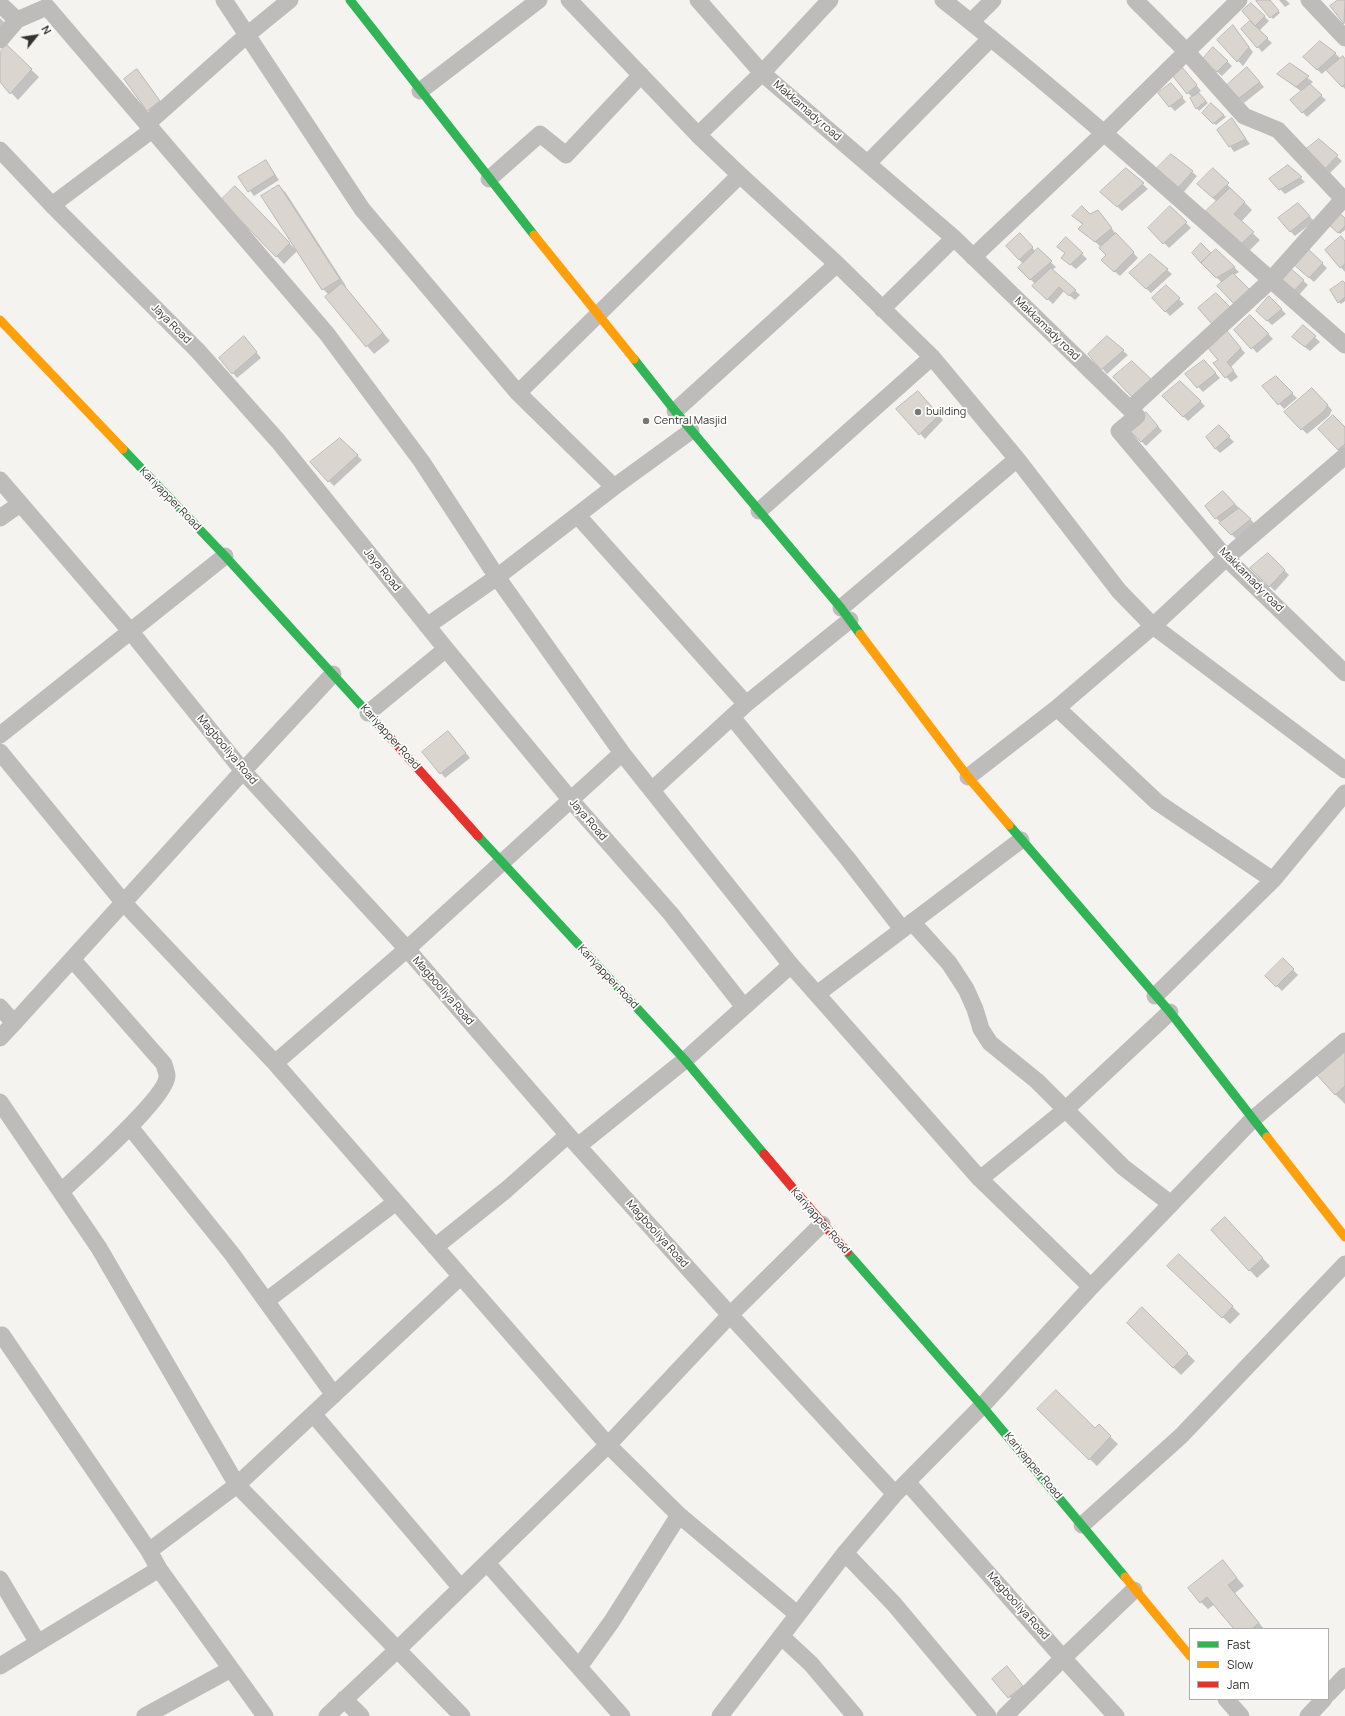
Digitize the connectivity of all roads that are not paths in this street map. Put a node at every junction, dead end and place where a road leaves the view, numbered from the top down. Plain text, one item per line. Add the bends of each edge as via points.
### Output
1 (224, 0) edge
2 (290, 0) edge
3 (350, 0) edge
4 (539, 0) edge
5 (569, 0) edge
6 (698, 0) edge
7 (830, 0) edge
8 (943, 0) edge
9 (993, 0) edge
10 (1135, 0) edge
11 (1239, 0) edge
12 (1309, 0) edge
13 (0, 4) edge
14 (51, 4) edge
15 (18, 20) junction
16 (970, 22) junction
17 (247, 34) junction
18 (991, 38) junction
19 (1345, 38) edge
20 (0, 40) edge
21 (1186, 51) junction
22 (762, 72) junction
23 (641, 75) junction
24 (420, 91) junction
25 (150, 127) junction
26 (1104, 134) junction
27 (698, 135) junction
28 (0, 150) edge
29 (868, 164) junction
30 (740, 175) junction
31 (489, 179) junction
32 (1344, 199) edge
33 (52, 205) junction
34 (954, 238) junction
35 (973, 257) junction
36 (837, 264) junction
37 (1271, 280) junction
38 (882, 309) junction
39 (598, 316) junction
40 (0, 320) edge
41 (1345, 345) edge
42 (932, 357) junction
43 (518, 393) junction
44 (1130, 409) junction
45 (674, 411) junction
46 (691, 431) junction
47 (1345, 456) edge
48 (1017, 459) junction
49 (0, 480) edge
50 (614, 486) junction
51 (20, 504) junction
52 (759, 511) junction
53 (578, 516) junction
54 (0, 518) edge
55 (225, 556) junction
56 (1226, 558) junction
57 (498, 577) junction
58 (846, 614) junction
59 (428, 626) junction
60 (1153, 626) junction
61 (131, 632) junction
62 (446, 649) junction
63 (1345, 673) edge
64 (333, 674) junction
65 (746, 704) junction
66 (1058, 708) junction
67 (368, 713) junction
68 (732, 717) junction
69 (0, 735) edge
70 (0, 752) edge
71 (622, 753) junction
72 (1345, 770) edge
73 (243, 771) junction
74 (968, 777) junction
75 (652, 790) junction
76 (1345, 793) edge
77 (570, 799) junction
78 (1021, 840) junction
79 (501, 862) junction
80 (1273, 880) junction
81 (124, 903) junction
82 (907, 926) junction
83 (407, 949) junction
84 (72, 959) junction
85 (791, 965) junction
86 (817, 994) junction
87 (1155, 996) junction
88 (0, 1007) edge
89 (744, 1007) junction
90 (1170, 1012) junction
91 (14, 1023) junction
92 (0, 1038) edge
93 (1345, 1041) edge
94 (685, 1060) junction
95 (275, 1063) junction
96 (0, 1102) edge
97 (1065, 1110) junction
98 (1253, 1119) junction
99 (130, 1127) junction
100 (573, 1141) junction
101 (980, 1180) junction
102 (61, 1192) junction
103 (396, 1202) junction
104 (1171, 1204) junction
105 (822, 1224) junction
106 (1345, 1237) edge
107 (435, 1247) junction
108 (1345, 1264) edge
109 (460, 1277) junction
110 (1091, 1287) junction
111 (266, 1302) junction
112 (730, 1315) junction
113 (1, 1334) edge
114 (334, 1395) junction
115 (982, 1406) junction
116 (314, 1415) junction
117 (608, 1446) junction
118 (906, 1482) junction
119 (237, 1485) junction
120 (895, 1494) junction
121 (679, 1515) junction
122 (1082, 1525) junction
123 (149, 1551) junction
124 (845, 1553) junction
125 (487, 1563) junction
126 (159, 1569) junction
127 (0, 1579) edge
128 (461, 1588) junction
129 (1134, 1590) junction
130 (797, 1614) junction
131 (781, 1636) junction
132 (38, 1642) junction
133 (397, 1650) junction
134 (1189, 1655) edge
135 (1063, 1658) junction
136 (0, 1666) edge
137 (579, 1667) junction
138 (231, 1669) junction
139 (1345, 1676) edge
140 (1329, 1693) edge
141 (344, 1699) junction
142 (1227, 1700) edge
143 (1323, 1700) edge
144 (145, 1716) edge
145 (265, 1716) edge
146 (327, 1716) edge
147 (361, 1716) edge
148 (462, 1716) edge
149 (622, 1716) edge
150 (720, 1716) edge
151 (855, 1716) edge
152 (988, 1716) edge
153 (1005, 1716) edge
154 (1116, 1716) edge
155 (1241, 1716) edge
156 (1308, 1716) edge

1 - 17 street
2 - 17 street
3 - 24 street
4 - 24 street
5 - 23 street
6 - 22 street, Makkamady road
7 - 22 street
8 - 16 street
9 - 16 street
10 - 21 street
11 - 21 street
12 - 19 street
13 - 15 street
14 - 15 street
14 - 25 street
15 - 20 street
16 - 18 street
17 - 25 street
17 - 43 street via 362,209
18 - 26 street
18 - 29 street
21 - 26 street
21 - 32 street via 1244,116 1278,130
22 - 27 street
22 - 29 street, Makkamady road
23 - 27 street
23 - 31 street via 566,155 540,134
24 - 31 street
25 - 33 street
25 - 57 street via 327,334 422,462
26 - 35 street
26 - 37 street
27 - 30 street
28 - 33 street, Jaya Road
29 - 34 street, Makkamady road
30 - 36 street
30 - 39 street
31 - 39 street
32 - 37 street
33 - 59 street, Jaya Road via 204,357 278,441
34 - 35 street, Makkamady road
34 - 38 street
35 - 44 street, Makkamady road
36 - 38 street
36 - 45 street
37 - 41 street
37 - 44 street
38 - 42 street
39 - 43 street
39 - 45 street
40 - 55 street, Kariyapper Road
42 - 48 street
42 - 52 street
43 - 50 street
44 - 56 street, Makkamady road via 1137,416 1119,431
45 - 46 street
46 - 50 street
46 - 52 street
47 - 56 street
48 - 58 street
48 - 60 street via 1119,591
49 - 51 street, Magbooliya Road
50 - 53 street
51 - 54 street
51 - 61 street, Magbooliya Road
52 - 58 street
53 - 57 street
53 - 65 street
55 - 61 street
55 - 64 street, Kariyapper Road
56 - 60 street
56 - 63 street, Makkamady road
57 - 59 street
57 - 71 street
58 - 65 street
58 - 74 street
59 - 62 street, Jaya Road
60 - 66 street
60 - 72 street
61 - 69 street
61 - 73 street, Magbooliya Road
62 - 67 street
62 - 77 street, Jaya Road
64 - 67 street, Kariyapper Road
64 - 73 street
65 - 68 street
66 - 74 street
66 - 80 street via 1157,802
67 - 79 street, Kariyapper Road
68 - 75 street
68 - 82 street via 847,858
70 - 81 street
71 - 75 street
71 - 77 street
73 - 81 street
73 - 83 street, Magbooliya Road
74 - 78 street
75 - 85 street
76 - 80 street
77 - 79 street
77 - 89 street, Jaya Road via 671,914
78 - 82 street
78 - 87 street
79 - 83 street
79 - 94 street, Kariyapper Road
80 - 87 street
81 - 84 street
81 - 95 street
82 - 86 street
82 - 97 street via 949,963 966,988 981,1029 990,1043 1037,1081
83 - 95 street
83 - 100 street, Magbooliya Road
84 - 91 street
84 - 99 street via 164,1064 167,1077 163,1088
85 - 86 street
85 - 89 street
86 - 101 street
87 - 90 street
88 - 91 street
89 - 94 street
90 - 97 street
90 - 98 street
91 - 92 street
93 - 98 street
94 - 100 street
94 - 105 street, Kariyapper Road
95 - 103 street
96 - 102 street
97 - 101 street
97 - 104 street via 1123,1166
98 - 104 street
98 - 106 street
99 - 102 street
99 - 111 street via 232,1254
100 - 107 street
100 - 112 street, Magbooliya Road
101 - 110 street
102 - 119 street via 99,1248
103 - 107 street
103 - 111 street
104 - 110 street
105 - 112 street
105 - 115 street, Kariyapper Road
107 - 109 street
108 - 122 street via 1181,1436
109 - 114 street
109 - 117 street
110 - 115 street
111 - 114 street
112 - 117 street
112 - 120 street, Magbooliya Road
113 - 123 street
114 - 116 street
115 - 118 street
115 - 122 street, Kariyapper Road
116 - 119 street
116 - 128 street
117 - 121 street
117 - 125 street
118 - 120 street
118 - 135 street, Magbooliya Road
119 - 123 street
119 - 133 street
120 - 124 street
121 - 130 street
121 - 137 street via 612,1621
122 - 129 street, Kariyapper Road
123 - 126 street
124 - 130 street
124 - 152 street via 894,1604
125 - 128 street
125 - 137 street
126 - 132 street
126 - 138 street
127 - 132 street
128 - 133 street
129 - 134 street, Kariyapper Road
129 - 135 street
130 - 131 street
131 - 150 street
131 - 151 street via 811,1664
132 - 136 street
133 - 141 street
133 - 148 street
135 - 153 street
135 - 154 street, Magbooliya Road
137 - 149 street
138 - 144 street
138 - 145 street
139 - 140 street
141 - 146 street
141 - 147 street
142 - 155 street
143 - 156 street

